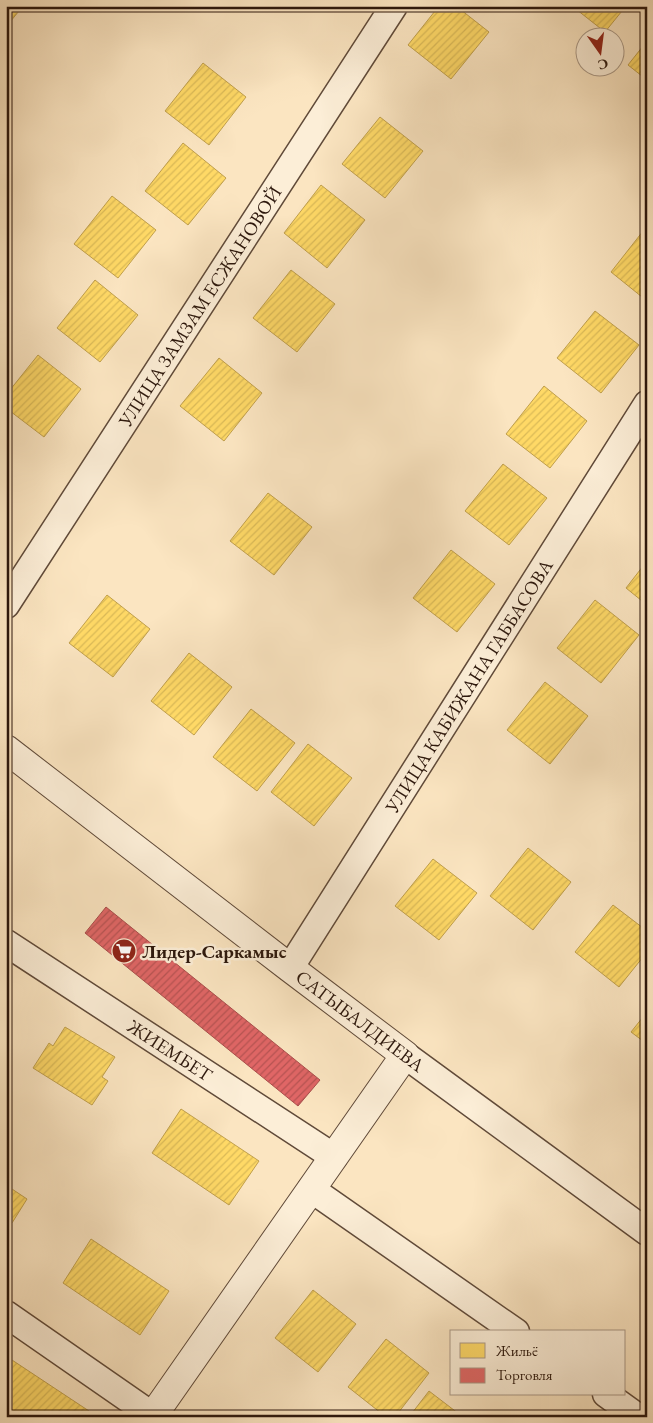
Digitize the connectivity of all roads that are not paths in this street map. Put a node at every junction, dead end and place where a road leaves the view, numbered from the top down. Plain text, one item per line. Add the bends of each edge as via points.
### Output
1 (394, 6) edge
2 (647, 404) edge
3 (6, 605) edge
4 (6, 749) edge
5 (6, 943) edge
6 (290, 968) junction
7 (405, 1055) junction
8 (334, 1157) junction
9 (310, 1189) junction
10 (643, 1221) edge
11 (6, 1314) edge
12 (513, 1330) edge
13 (609, 1396) edge
14 (153, 1416) edge
15 (638, 1417) edge

1 - 3 street, УЛИЦА ЗАМЗАМ ЕСЖАНОВОЙ
2 - 6 street, УЛИЦА КАБИЖАНА ГАББАСОВА
4 - 6 street, САТЫБАЛДИЕВА
5 - 8 street, ЖИЕМБЕТ
6 - 7 street, САТЫБАЛДИЕВА
7 - 8 street
7 - 10 street, САТЫБАЛДИЕВА
8 - 9 street
9 - 12 street
9 - 14 street
11 - 14 street
13 - 15 street

